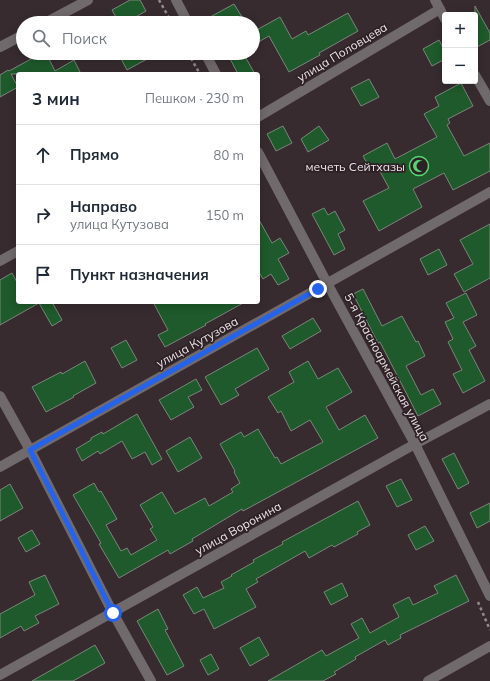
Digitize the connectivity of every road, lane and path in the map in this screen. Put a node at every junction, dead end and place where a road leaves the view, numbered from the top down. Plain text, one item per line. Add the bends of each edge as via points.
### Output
1 (88, 0) edge
2 (159, 0) edge
3 (176, 0) edge
4 (435, 0) edge
5 (440, 9) junction
6 (442, 13) edge
7 (58, 16) edge
8 (168, 16) edge
9 (184, 16) edge
10 (16, 39) edge
11 (0, 47) edge
12 (192, 60) edge
13 (209, 60) edge
14 (199, 72) edge
15 (215, 72) edge
16 (478, 80) edge
17 (490, 101) edge
18 (260, 116) edge
19 (260, 156) edge
20 (490, 192) edge
21 (16, 252) edge
22 (0, 262) edge
23 (327, 284) junction
24 (0, 396) edge
25 (490, 404) edge
26 (415, 444) junction
27 (30, 450) junction
28 (0, 467) edge
29 (490, 596) edge
30 (113, 613) junction
31 (490, 646) edge
32 (0, 676) edge
33 (151, 681) edge
34 (428, 681) edge

1 - 7 street
2 - 8 path
3 - 9 street
4 - 5 street
5 - 6 street
5 - 18 street, улица Половцева
10 - 11 street
12 - 14 path
13 - 15 street
16 - 17 street
19 - 23 street, 5-я Красноармейская улица
20 - 23 street, улица Кутузова
21 - 22 street
23 - 26 street, 5-я Красноармейская улица
23 - 27 street, улица Кутузова
24 - 27 street
25 - 26 street, улица Воронина
26 - 29 street, 5-я Красноармейская улица
26 - 30 street, улица Воронина
27 - 28 street, улица Кутузова
27 - 30 street
30 - 32 street, улица Воронина
30 - 33 street
31 - 34 street

